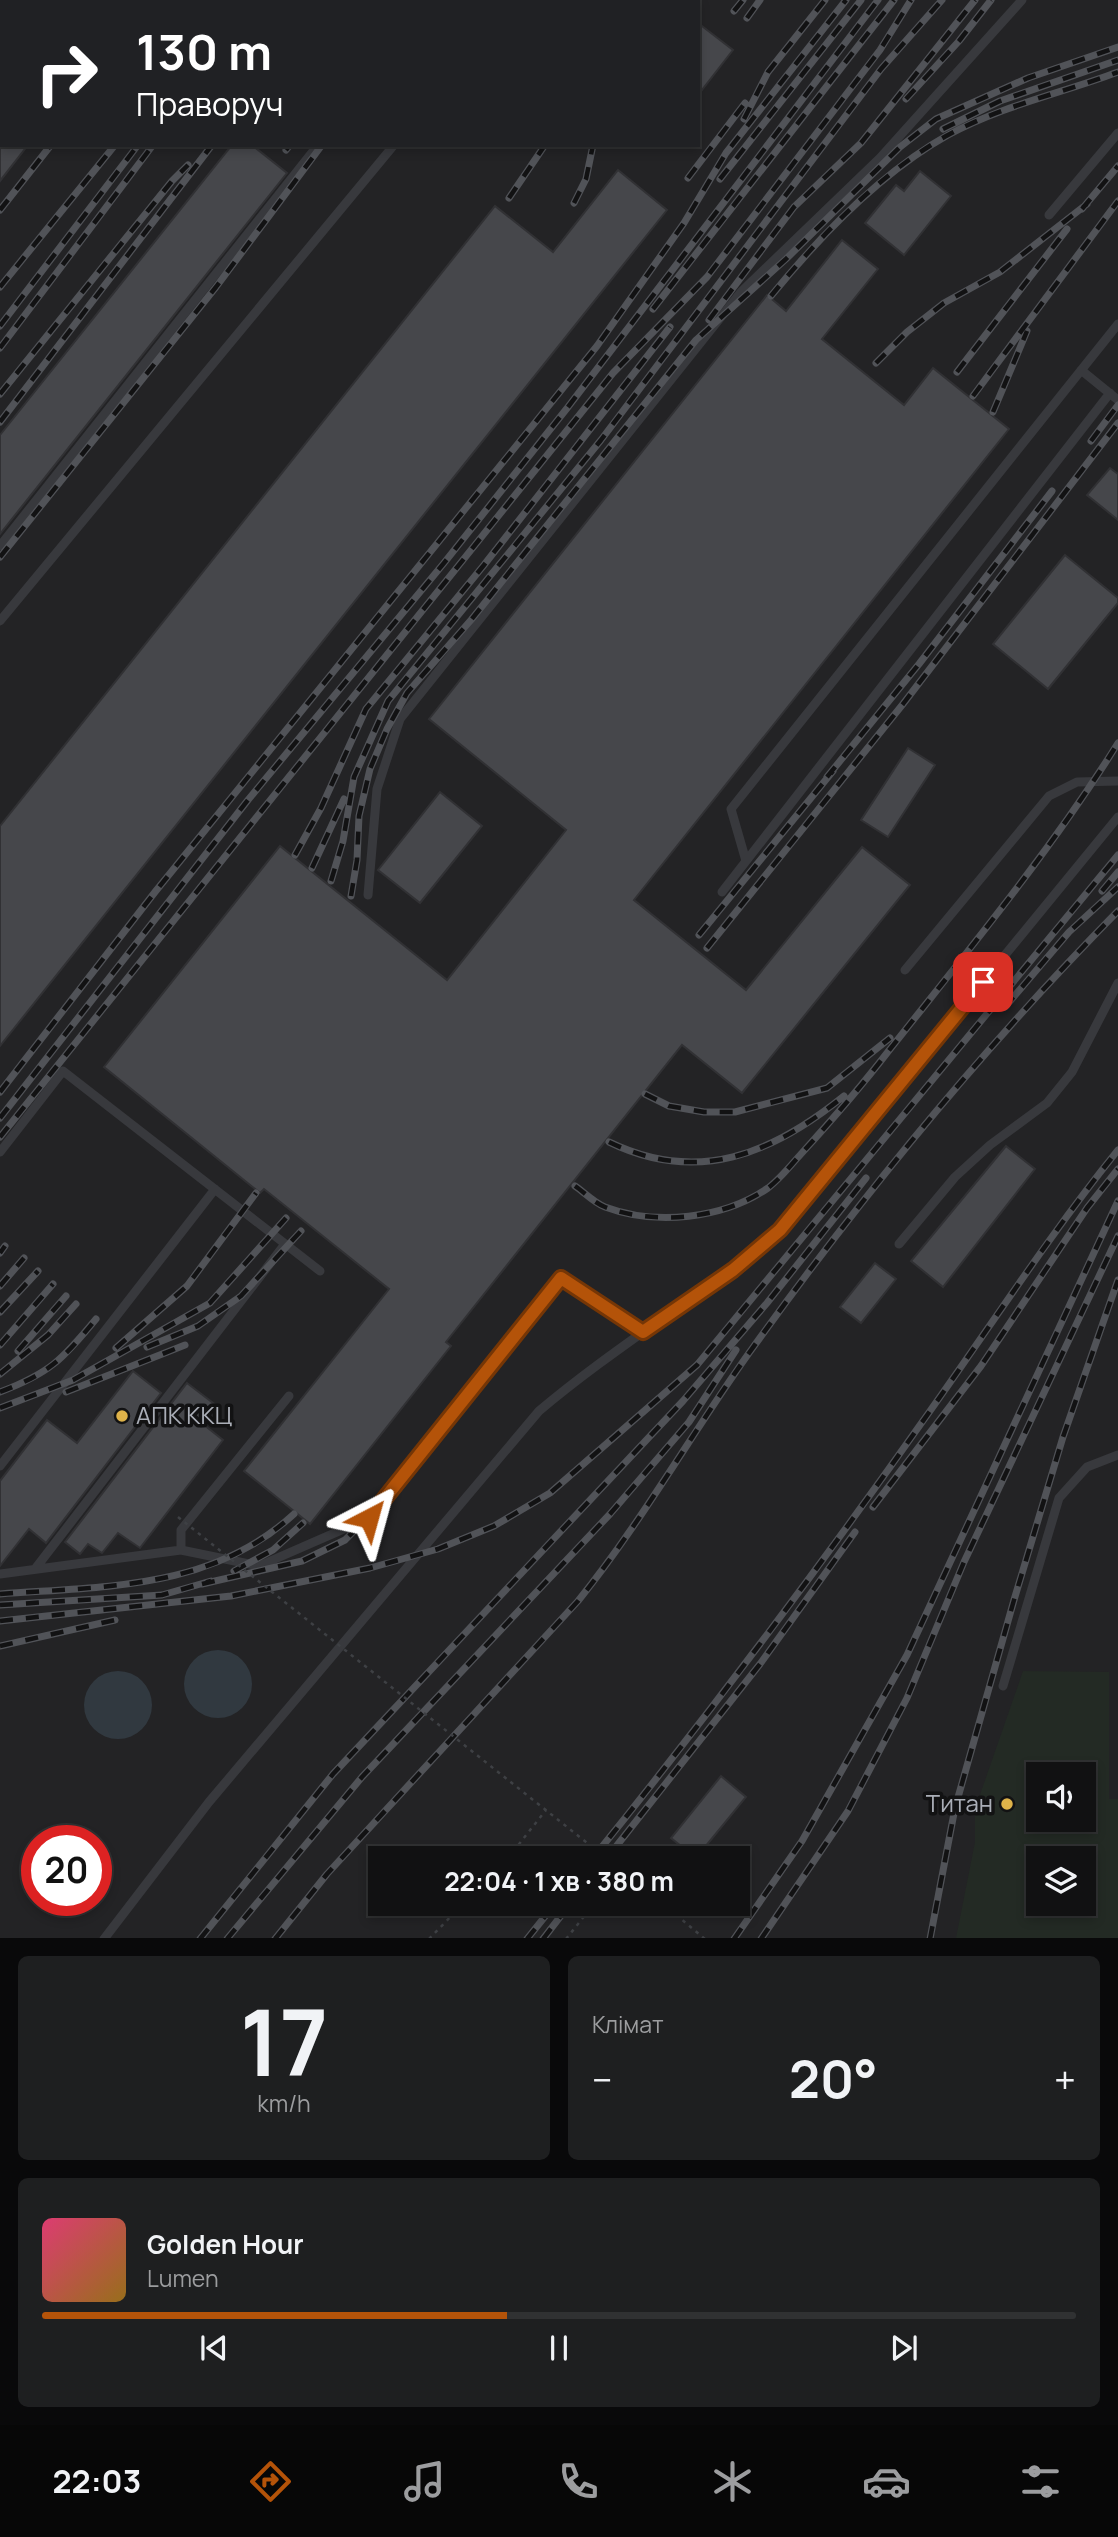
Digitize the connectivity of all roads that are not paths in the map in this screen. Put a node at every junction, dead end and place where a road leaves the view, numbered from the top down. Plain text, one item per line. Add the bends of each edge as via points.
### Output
1 (1021, 0) edge
2 (1118, 133) edge
3 (316, 147) edge
4 (392, 147) edge
5 (1049, 215) dead end
6 (1118, 324) edge
7 (1081, 370) junction
8 (1114, 397) edge
9 (0, 546) edge
10 (0, 621) edge
11 (1118, 781) edge
12 (1118, 817) edge
13 (747, 861) junction
14 (722, 892) dead end
15 (368, 895) dead end
16 (905, 970) dead end
17 (1118, 983) edge
18 (0, 1152) edge
19 (215, 1189) junction
20 (285, 1244) junction
21 (899, 1244) dead end
22 (320, 1271) dead end
23 (643, 1332) junction
24 (289, 1396) dead end
25 (1118, 1455) edge
26 (0, 1466) edge
27 (180, 1550) junction
28 (35, 1569) junction
29 (0, 1574) edge
30 (1003, 1686) dead end
31 (104, 1938) edge

1 - 15 lane via 880,158 741,292 400,719 377,789
2 - 5 lane
3 - 9 lane
4 - 10 lane
6 - 7 lane
7 - 8 lane
7 - 13 lane via 731,809
8 - 13 lane
11 - 16 lane via 1077,782 1049,796
12 - 23 lane via 780,1230 733,1270
13 - 14 lane
17 - 21 lane via 1072,1072 1047,1103 955,1177
18 - 19 lane via 62,1071
19 - 20 lane
19 - 26 lane
20 - 22 lane
20 - 28 lane
23 - 27 lane via 561,1278 369,1518 259,1566
23 - 31 lane via 539,1411 209,1802
24 - 27 lane via 181,1530
25 - 30 lane via 1087,1467 1059,1498
27 - 28 lane
28 - 29 lane

